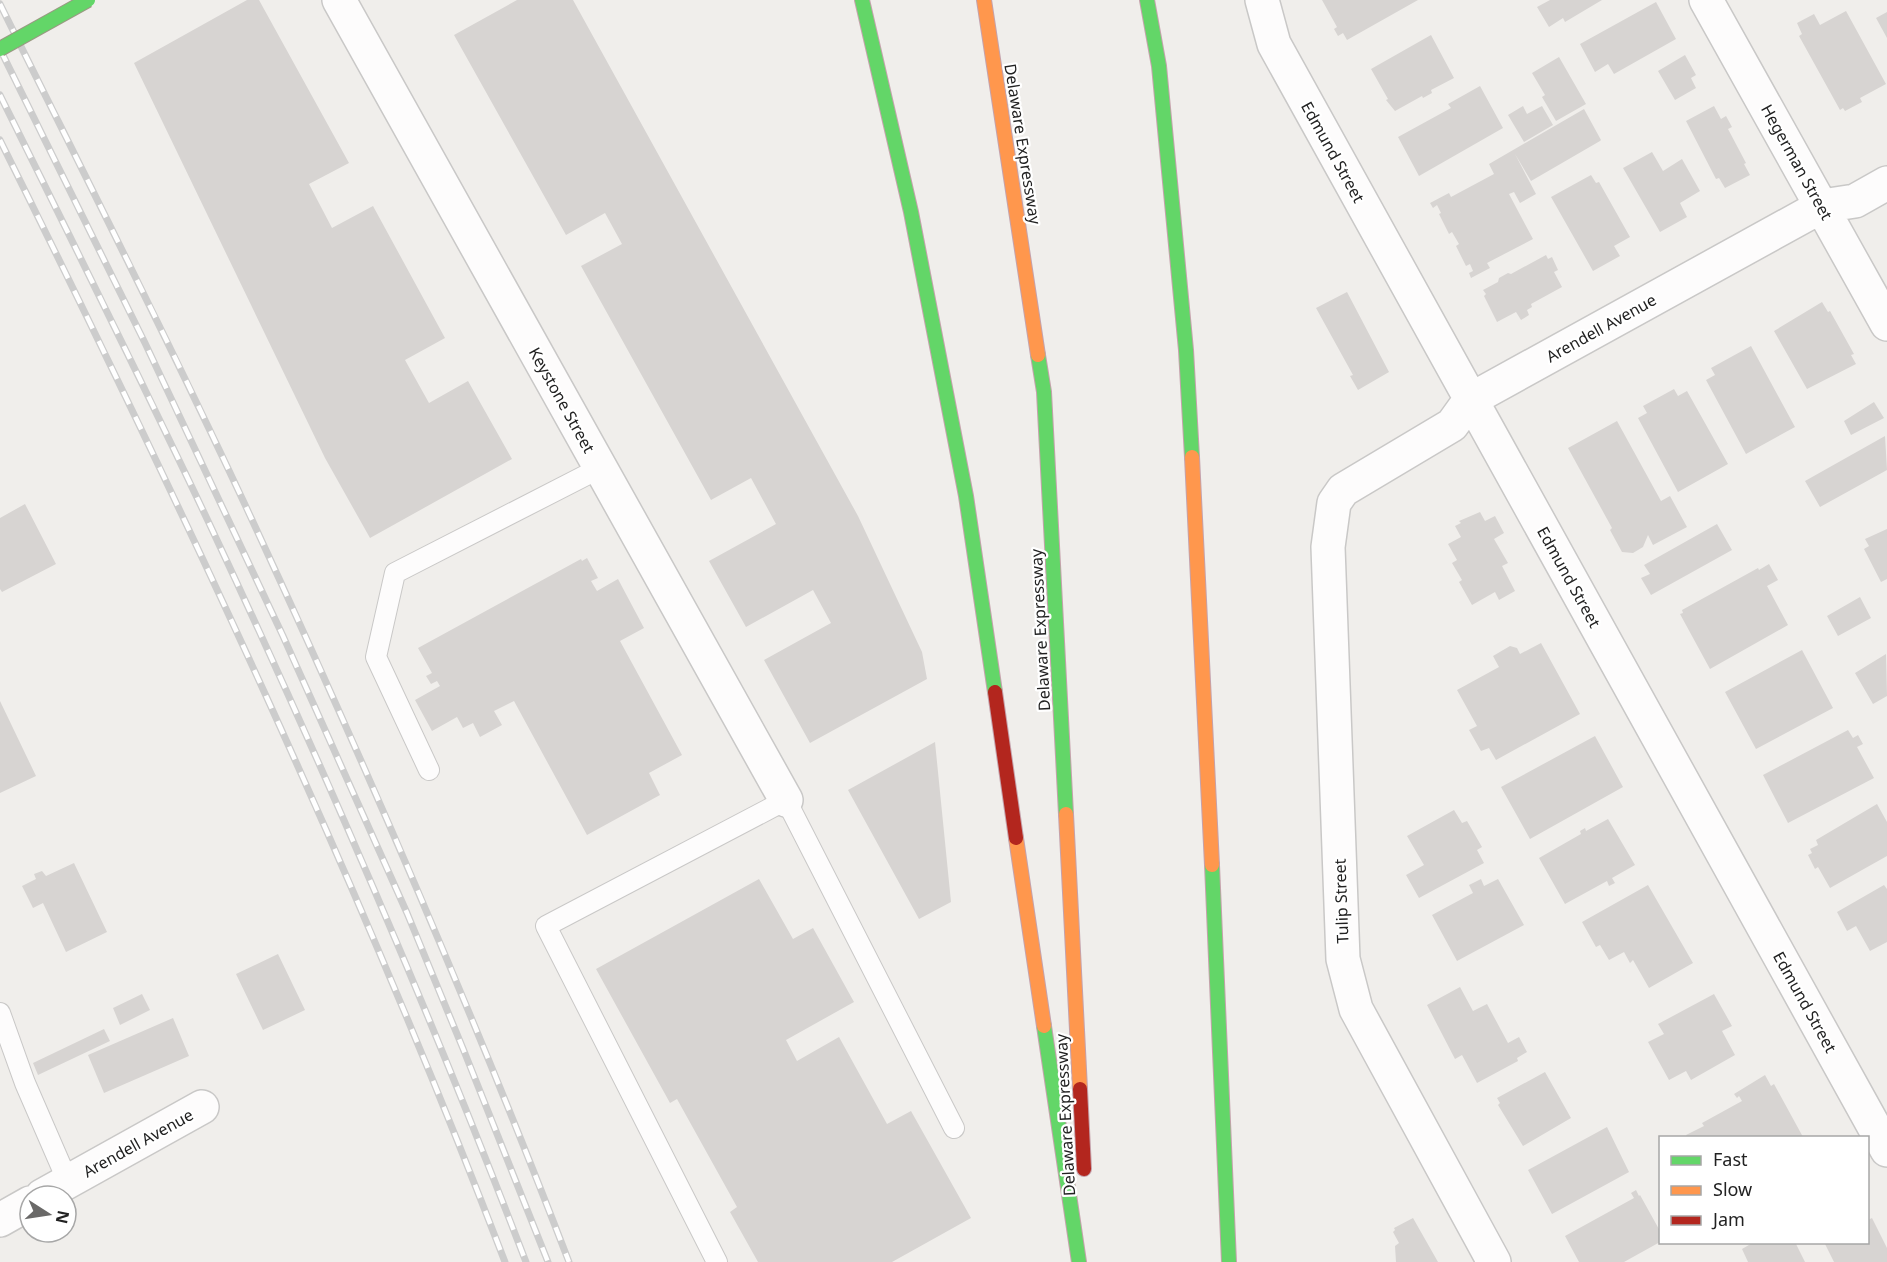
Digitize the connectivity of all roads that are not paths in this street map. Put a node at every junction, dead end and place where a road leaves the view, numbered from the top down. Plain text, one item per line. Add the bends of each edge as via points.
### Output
1 (88, 0) edge
2 (339, 0) edge
3 (862, 0) edge
4 (984, 0) edge
5 (1147, 0) edge
6 (1262, 0) edge
7 (1706, 0) edge
8 (0, 49) edge
9 (1887, 183) edge
10 (1822, 206) junction
11 (1887, 324) edge
12 (1470, 400) junction
13 (600, 468) junction
14 (1334, 503) joint
15 (429, 771) dead end
16 (786, 800) junction
17 (0, 1013) edge
18 (202, 1107) dead end
19 (954, 1128) dead end
20 (1887, 1150) edge
21 (1085, 1179) dead end
22 (54, 1184) edge
23 (64, 1184) edge
24 (18, 1210) edge
25 (0, 1220) edge
26 (1087, 1226) dead end
27 (717, 1262) edge
28 (1079, 1262) edge
29 (1089, 1262) edge
30 (1229, 1262) edge
31 (1494, 1262) edge

1 - 8 main road, bridge
2 - 13 street, Keystone Street
3 - 28 main road via 911,212 966,496
4 - 21 main road, Delaware Expressway via 1044,392
5 - 30 main road via 1159,66 1186,350
6 - 12 street, Edmund Street via 1274,44
7 - 10 street, Hegerman Street
9 - 10 street, Arendell Avenue via 1854,201
10 - 11 street, Hegerman Street
10 - 12 street, Arendell Avenue
12 - 14 street, Arendell Avenue via 1452,425 1343,490
12 - 20 street, Edmund Street
13 - 15 lane via 395,573 376,657
13 - 16 street, Keystone Street
14 - 31 street, Tulip Street via 1328,547 1343,959 1356,1010
16 - 19 lane
16 - 27 lane via 546,926
17 - 22 lane
18 - 23 street, Arendell Avenue
24 - 25 street
26 - 29 main road

